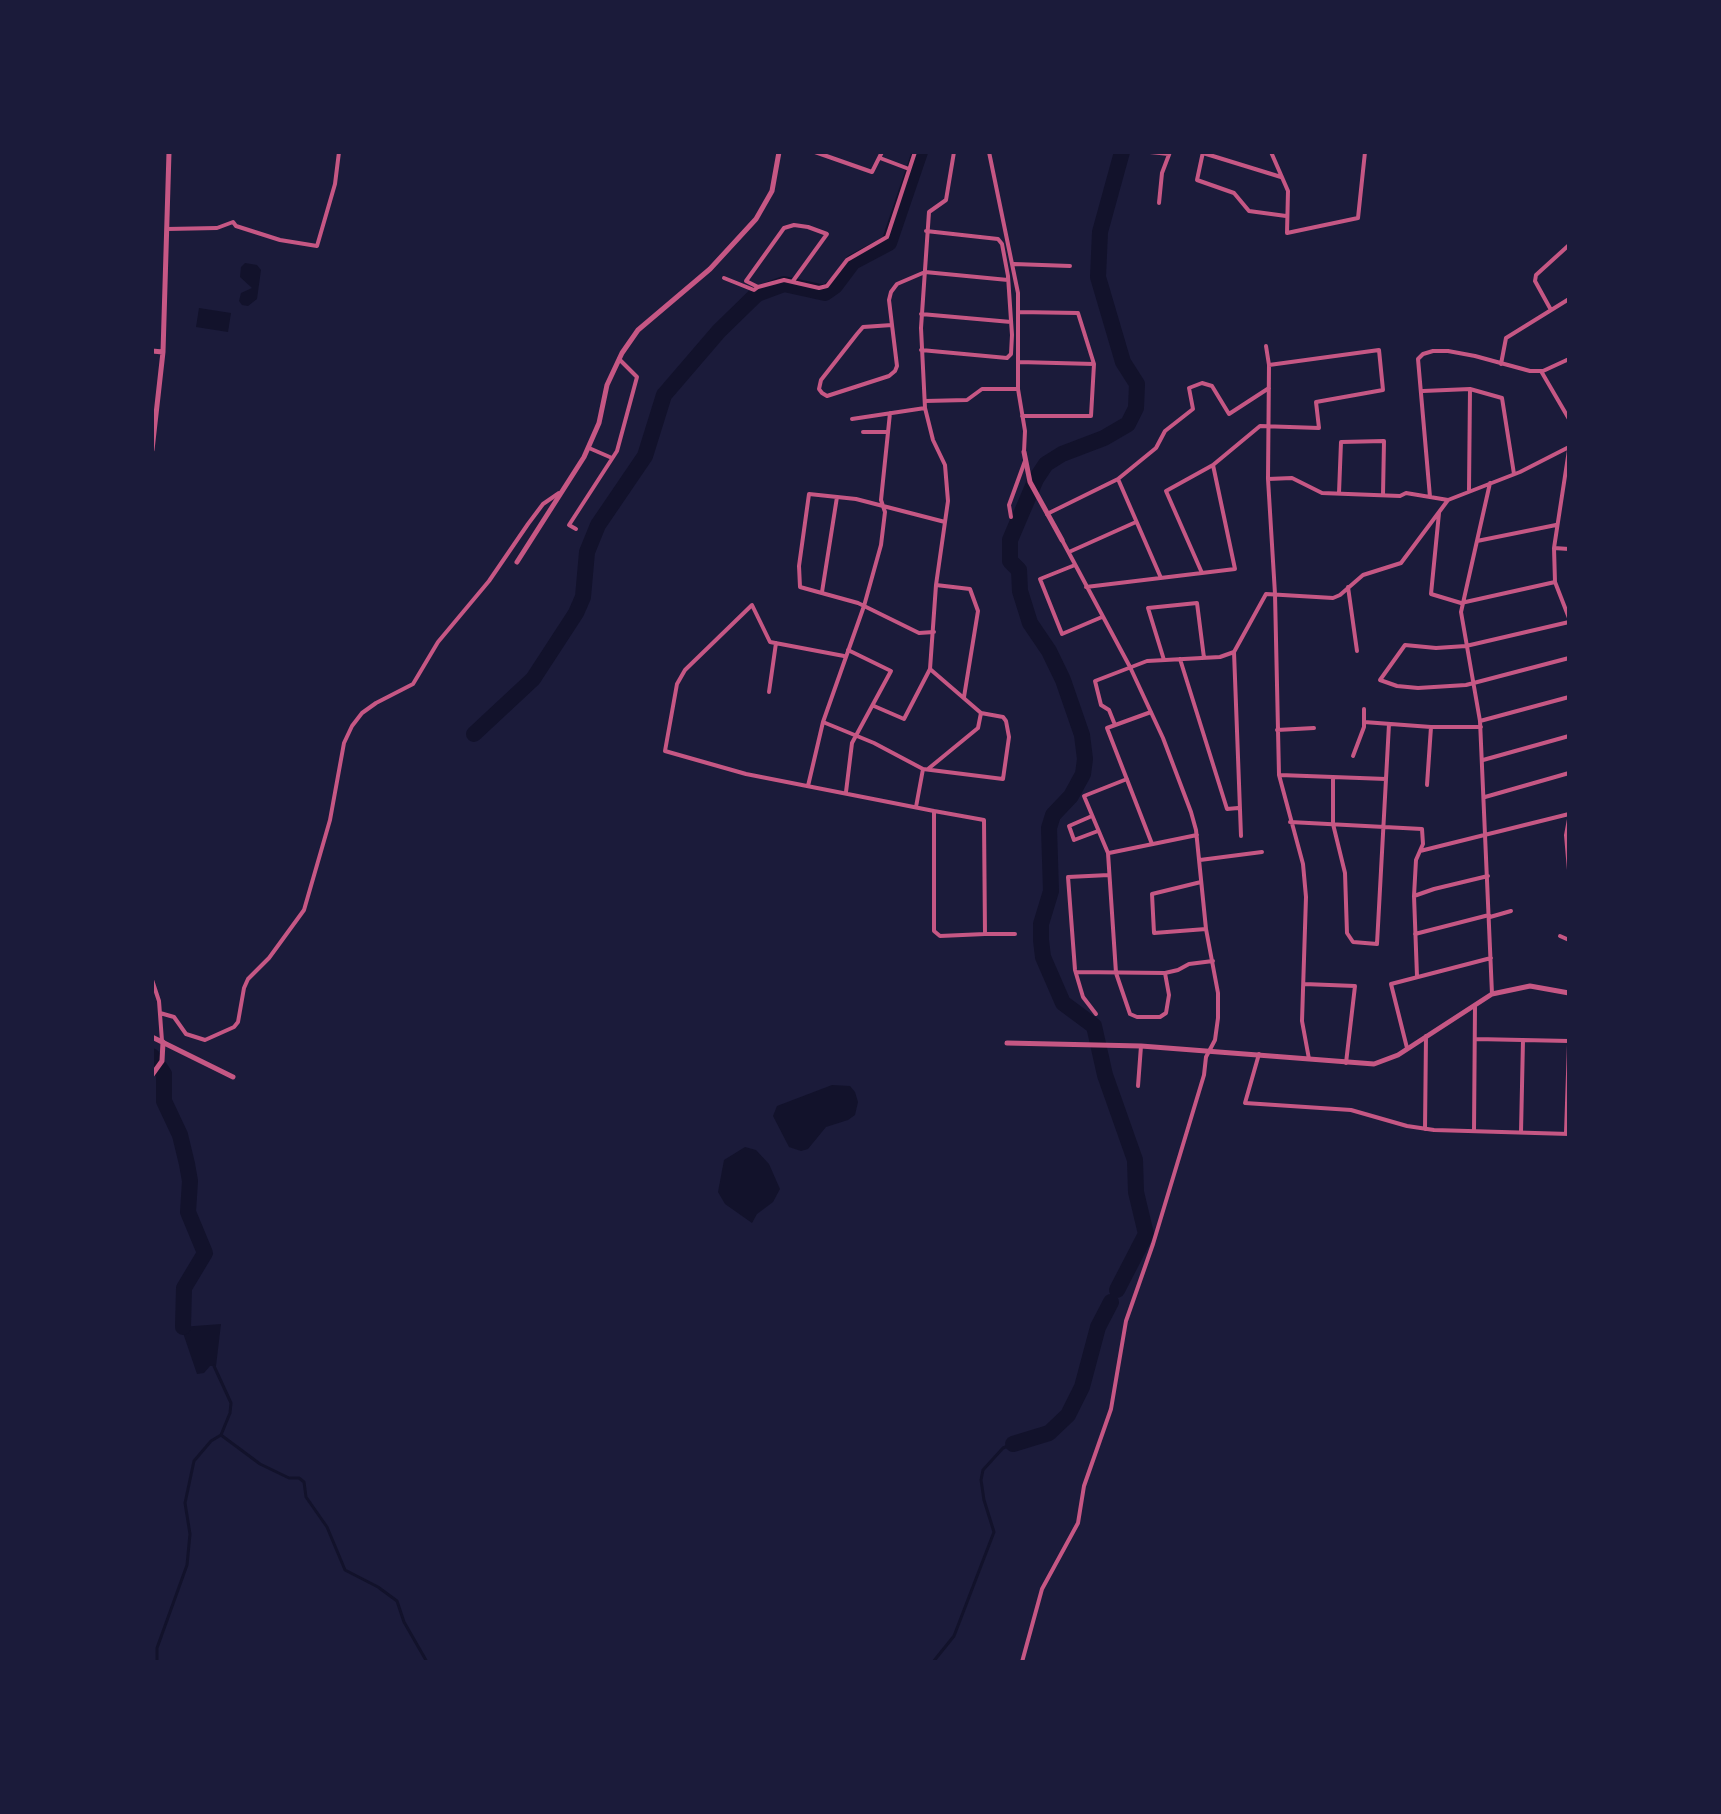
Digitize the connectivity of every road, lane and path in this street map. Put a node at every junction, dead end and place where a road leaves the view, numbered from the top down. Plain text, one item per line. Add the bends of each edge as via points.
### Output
1 (169, 152) edge
2 (339, 152) edge
3 (779, 152) edge
4 (815, 152) edge
5 (915, 152) edge
6 (954, 152) edge
7 (989, 152) edge
8 (1150, 152) edge
9 (1271, 152) edge
10 (1365, 152) edge
11 (1169, 153) edge
12 (1203, 153) edge
13 (881, 155) edge
14 (909, 169) junction
15 (1282, 177) junction
16 (1159, 203) dead end
17 (1286, 216) junction
18 (167, 229) junction
19 (926, 231) junction
20 (1569, 245) edge
21 (1014, 264) junction
22 (1070, 266) dead end
23 (925, 272) junction
24 (724, 278) dead end
25 (1008, 280) junction
26 (793, 281) junction
27 (758, 287) junction
28 (1568, 301) edge
29 (1551, 310) junction
30 (1018, 312) junction
31 (921, 314) junction
32 (1012, 322) junction
33 (892, 325) junction
34 (1266, 346) dead end
35 (921, 350) junction
36 (152, 351) edge
37 (163, 352) junction
38 (619, 359) junction
39 (1569, 359) edge
40 (1019, 362) junction
41 (1094, 364) junction
42 (1501, 364) junction
43 (1269, 365) junction
44 (1541, 371) junction
45 (1269, 388) junction
46 (1018, 389) junction
47 (1470, 389) junction
48 (1422, 391) junction
49 (925, 401) junction
50 (1566, 407) edge
51 (925, 408) junction
52 (890, 413) junction
53 (1022, 416) junction
54 (852, 419) dead end
55 (1569, 419) edge
56 (1268, 425) junction
57 (863, 432) dead end
58 (888, 432) junction
59 (588, 447) junction
60 (1569, 449) edge
61 (152, 450) edge
62 (1024, 452) joint
63 (612, 458) junction
64 (1025, 461) junction
65 (1213, 465) junction
66 (1514, 474) junction
67 (1118, 479) junction
68 (1268, 479) junction
69 (1490, 483) junction
70 (564, 489) junction
71 (1469, 491) junction
72 (1339, 493) junction
73 (1383, 495) junction
74 (837, 497) junction
75 (1430, 497) junction
76 (1448, 500) junction
77 (883, 506) junction
78 (1439, 513) junction
79 (1047, 514) junction
80 (1011, 517) dead end
81 (945, 522) junction
82 (1136, 522) junction
83 (1556, 525) junction
84 (576, 529) dead end
85 (1062, 540) joint
86 (1477, 541) junction
87 (1554, 548) junction
88 (1569, 549) edge
89 (1069, 552) junction
90 (517, 562) dead end
91 (1075, 565) junction
92 (1202, 573) junction
93 (1161, 578) junction
94 (1555, 582) junction
95 (936, 585) junction
96 (1086, 587) junction
97 (1348, 587) junction
98 (822, 592) junction
99 (1275, 594) junction
100 (1461, 603) junction
101 (864, 606) junction
102 (1102, 617) junction
103 (1569, 620) edge
104 (934, 632) junction
105 (776, 643) junction
106 (1466, 646) junction
107 (848, 650) junction
108 (1357, 651) dead end
109 (1234, 652) junction
110 (844, 656) junction
111 (1204, 658) junction
112 (1569, 658) edge
113 (1180, 659) junction
114 (1164, 660) junction
115 (1130, 667) junction
116 (930, 669) junction
117 (1472, 683) junction
118 (769, 692) dead end
119 (964, 697) junction
120 (1569, 697) edge
121 (874, 706) junction
122 (1364, 709) dead end
123 (1151, 712) junction
124 (981, 713) junction
125 (823, 722) junction
126 (1364, 722) junction
127 (1389, 724) junction
128 (1480, 724) junction
129 (1115, 725) junction
130 (1431, 727) junction
131 (1314, 728) dead end
132 (1277, 730) junction
133 (856, 736) junction
134 (1569, 736) edge
135 (1353, 756) dead end
136 (1483, 760) junction
137 (925, 769) junction
138 (1569, 773) edge
139 (1279, 775) junction
140 (1333, 777) junction
141 (1127, 779) junction
142 (1386, 779) junction
143 (1427, 785) dead end
144 (808, 786) junction
145 (846, 792) junction
146 (1485, 797) junction
147 (916, 807) junction
148 (1238, 808) junction
149 (934, 811) junction
150 (1092, 816) junction
151 (1569, 817) edge
152 (1290, 822) junction
153 (1333, 824) junction
154 (1383, 827) junction
155 (1098, 831) junction
156 (1197, 835) junction
157 (1241, 836) dead end
158 (1486, 837) junction
159 (1152, 844) junction
160 (1420, 851) junction
161 (1262, 852) dead end
162 (1108, 853) junction
163 (1200, 860) junction
164 (1569, 870) edge
165 (1109, 875) junction
166 (1488, 876) junction
167 (1202, 882) junction
168 (1414, 896) junction
169 (1511, 911) dead end
170 (1489, 916) junction
171 (1206, 929) junction
172 (985, 934) junction
173 (1015, 934) dead end
174 (1415, 934) junction
175 (1560, 936) dead end
176 (1569, 940) edge
177 (1491, 958) junction
178 (1213, 961) junction
179 (1076, 972) junction
180 (1116, 973) junction
181 (1165, 973) junction
182 (1417, 976) junction
183 (152, 980) edge
184 (1304, 984) junction
185 (1569, 993) edge
186 (1492, 994) junction
187 (1474, 1004) junction
188 (160, 1013) junction
189 (1096, 1014) dead end
190 (1426, 1036) junction
191 (152, 1037) edge
192 (1476, 1039) junction
193 (1523, 1040) junction
194 (162, 1041) junction
195 (1007, 1043) dead end
196 (1569, 1043) edge
197 (1141, 1046) junction
198 (1408, 1049) junction
199 (1210, 1050) junction
200 (1259, 1054) junction
201 (1309, 1059) junction
202 (1346, 1063) junction
203 (152, 1075) edge
204 (233, 1077) dead end
205 (1138, 1086) dead end
206 (1425, 1129) junction
207 (1474, 1131) junction
208 (1521, 1132) junction
209 (1568, 1134) edge
210 (1022, 1662) edge

1 - 18 street
2 - 18 street via 317,246 280,240 233,222 217,228
3 - 38 street via 772,191 756,219 710,269 638,330
4 - 13 street via 872,172
5 - 14 street
6 - 19 street via 946,200 929,212
7 - 21 street
8 - 11 street
9 - 15 street
10 - 17 street via 1358,218 1287,233
11 - 16 street
12 - 15 street
12 - 17 street via 1197,180 1234,193 1249,211
13 - 14 street
14 - 26 street via 887,237 847,260 827,286
15 - 17 street via 1288,191
18 - 37 street
19 - 23 street
19 - 25 street via 998,239
20 - 29 street via 1536,275
21 - 22 street
21 - 30 street
23 - 25 street
23 - 31 street
23 - 33 street via 891,292
24 - 27 street
25 - 32 street
26 - 27 street
26 - 27 street via 827,234 794,225 784,228 746,281
28 - 29 street
29 - 42 street via 1506,338
30 - 40 street
30 - 41 street via 1078,313
31 - 32 street
31 - 35 street
32 - 35 street via 1007,358
33 - 33 street via 895,371 827,396 822,393 821,380 863,327
34 - 43 street
35 - 49 street
36 - 37 street
37 - 61 street
38 - 59 street
38 - 63 street via 637,377
39 - 44 street
40 - 41 street
40 - 46 street
41 - 53 street via 1091,416
42 - 44 street
42 - 48 street via 1448,351 1423,354 1418,359
43 - 45 street
43 - 56 street via 1379,350 1383,390 1316,402 1319,428
44 - 50 street
45 - 56 street
45 - 67 street via 1229,414 1212,386 1189,388 1193,409
46 - 49 street via 982,389 967,400
46 - 53 street
47 - 48 street
47 - 66 street via 1502,398
47 - 71 street
48 - 75 street
49 - 51 street
50 - 55 street
51 - 52 street
51 - 81 street via 945,465
52 - 54 street
52 - 58 street
53 - 62 street
56 - 65 street
56 - 68 street
57 - 58 street
58 - 77 street
59 - 63 street
59 - 70 street
60 - 66 street
60 - 83 street
62 - 64 street
63 - 84 street via 569,525
64 - 79 street
64 - 80 street via 1009,505
65 - 92 street via 1235,569
65 - 92 street via 1166,491
66 - 69 street
67 - 79 street
67 - 82 street
68 - 72 street via 1292,478 1322,493
68 - 99 street
69 - 71 street
69 - 86 street
70 - 90 street
70 - 188 street via 543,504 438,642 413,684 376,703 352,726 304,910 248,979 238,1022 205,1040 186,1034 174,1017
71 - 76 street
72 - 73 street
72 - 73 street via 1341,442 1384,441
73 - 75 street
74 - 77 street
74 - 98 street
74 - 98 street via 809,494 800,587
75 - 76 street
76 - 78 street
77 - 81 street
77 - 101 street via 881,545
78 - 97 street via 1401,563 1363,575
78 - 100 street via 1431,594
79 - 85 street
81 - 95 street
82 - 89 street
82 - 93 street
83 - 86 street
83 - 87 street
85 - 89 street
86 - 100 street
87 - 88 street
87 - 94 street
89 - 91 street
91 - 96 street
91 - 102 street via 1040,579 1062,634
92 - 93 street
93 - 96 street
94 - 100 street
94 - 103 street
95 - 104 street
95 - 119 street via 970,589 978,611
96 - 102 street
97 - 99 street via 1333,598
97 - 108 street
98 - 101 street
99 - 109 street via 1260,601
99 - 132 street
100 - 106 street
101 - 104 street via 919,633
101 - 107 street
102 - 115 street
103 - 106 street
104 - 116 street
105 - 110 street
105 - 118 street
105 - 144 street via 770,642 752,605 696,657 677,684 665,751
106 - 117 street
106 - 117 street via 1405,645 1380,680 1418,688
107 - 110 street
107 - 121 street via 891,671
109 - 111 street
109 - 148 street
110 - 125 street
111 - 113 street
111 - 114 street via 1197,603 1148,608
112 - 117 street
113 - 114 street
113 - 148 street via 1227,809
114 - 115 street
115 - 123 street
115 - 129 street via 1095,681 1101,705
116 - 119 street
116 - 121 street via 904,719
117 - 128 street
119 - 124 street
120 - 128 street
121 - 133 street
122 - 126 street
123 - 129 street
123 - 156 street
124 - 137 street via 978,728
124 - 137 street via 1003,717 1009,729 1003,779
125 - 133 street
125 - 144 street
126 - 127 street
126 - 135 street
127 - 130 street
127 - 142 street
128 - 130 street
128 - 136 street
129 - 141 street via 1107,728
130 - 143 street
131 - 132 street
132 - 139 street
133 - 137 street
133 - 145 street
134 - 136 street
136 - 146 street
137 - 147 street
138 - 146 street
139 - 140 street
139 - 152 street
140 - 142 street
140 - 153 street
141 - 150 street via 1084,796
141 - 159 street
142 - 154 street
144 - 145 street
145 - 147 street
146 - 158 street
147 - 149 street
148 - 157 street
149 - 172 street via 984,820
149 - 172 street via 934,931 940,936
150 - 155 street
150 - 155 street via 1069,826 1074,840
151 - 158 street
151 - 164 street
152 - 153 street
152 - 184 street via 1306,897
153 - 154 street
153 - 154 street via 1345,873 1347,933 1353,942 1377,944
154 - 160 street via 1422,829
155 - 162 street
156 - 159 street
156 - 163 street
158 - 160 street
158 - 166 street
159 - 162 street
160 - 168 street
161 - 163 street
162 - 165 street
163 - 167 street
165 - 179 street via 1068,877
165 - 180 street
166 - 168 street
166 - 170 street
167 - 171 street
167 - 171 street via 1152,894 1154,933
168 - 174 street
169 - 170 street
170 - 174 street
170 - 177 street
171 - 178 street
172 - 173 street
174 - 182 street
175 - 176 street
177 - 182 street
177 - 186 street
178 - 181 street
178 - 199 street via 1218,1018
179 - 180 street
179 - 189 street via 1083,997
180 - 181 street
180 - 181 street via 1130,1014 1137,1017 1166,1013
182 - 198 street via 1391,984
183 - 188 street
184 - 201 street via 1302,1021
184 - 202 street via 1355,986
185 - 186 street via 1530,986
186 - 187 street
187 - 190 street
187 - 192 street
188 - 194 street
190 - 198 street
190 - 206 street
191 - 194 street
192 - 193 street
192 - 207 street
193 - 196 street
193 - 208 street
194 - 203 street via 162,1061
194 - 204 street
195 - 197 street
196 - 209 street
197 - 199 street
197 - 205 street
198 - 202 street via 1374,1064
199 - 200 street
199 - 210 street via 1126,1321 1111,1409 1084,1486 1078,1523 1042,1589
200 - 201 street
200 - 206 street via 1245,1103 1351,1110
201 - 202 street
206 - 207 street
207 - 208 street
208 - 209 street

